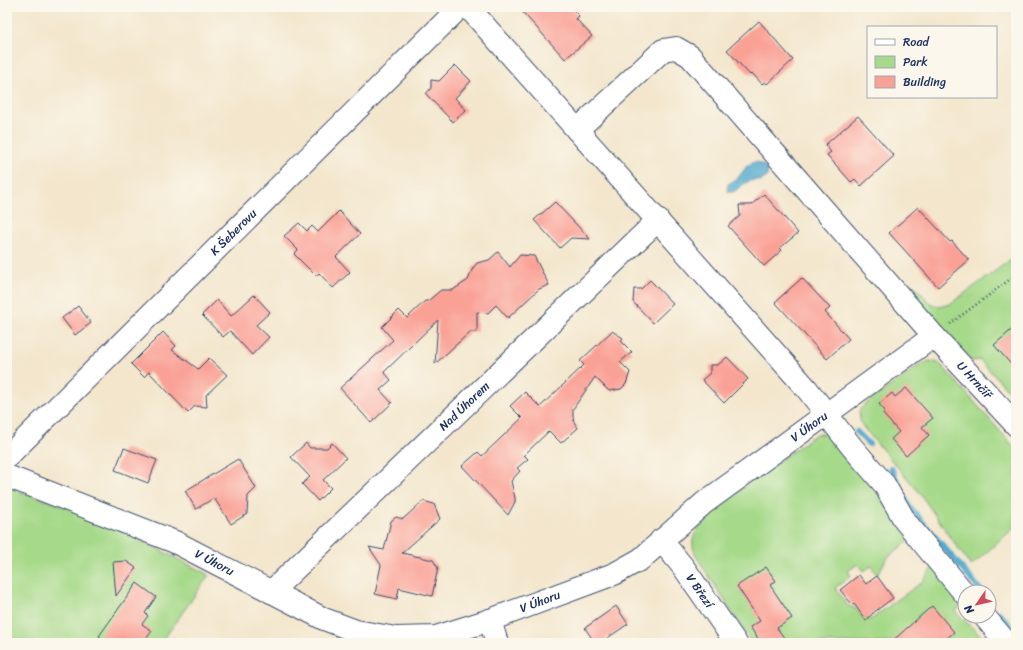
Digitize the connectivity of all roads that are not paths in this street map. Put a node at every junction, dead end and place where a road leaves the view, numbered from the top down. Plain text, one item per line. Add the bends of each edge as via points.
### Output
1 (460, 7) edge
2 (468, 7) edge
3 (577, 130) junction
4 (658, 220) junction
5 (934, 336) junction
6 (826, 414) junction
7 (1016, 425) edge
8 (7, 457) edge
9 (7, 476) edge
10 (661, 540) junction
11 (957, 584) edge
12 (271, 592) junction
13 (490, 620) junction
14 (991, 624) edge
15 (497, 643) edge
16 (736, 643) edge
17 (1007, 643) edge

1 - 8 street, K Šeberovu
2 - 3 street
3 - 4 street
3 - 5 street, U Hrnčíř via 663,50 676,48 690,56
4 - 6 street via 807,389
4 - 12 street, Nad Úhorem
5 - 6 street
5 - 7 street, U Hrnčíř
6 - 10 street, V Úhoru via 704,503
6 - 11 street, V Úhoru via 884,484 905,522
9 - 12 street, V Úhoru via 175,542
10 - 13 street, V Úhoru via 641,559 614,574
10 - 16 street, V Březí via 684,568
12 - 13 street, V Úhoru via 320,617 356,631 396,638 436,637
13 - 15 street
14 - 17 street

